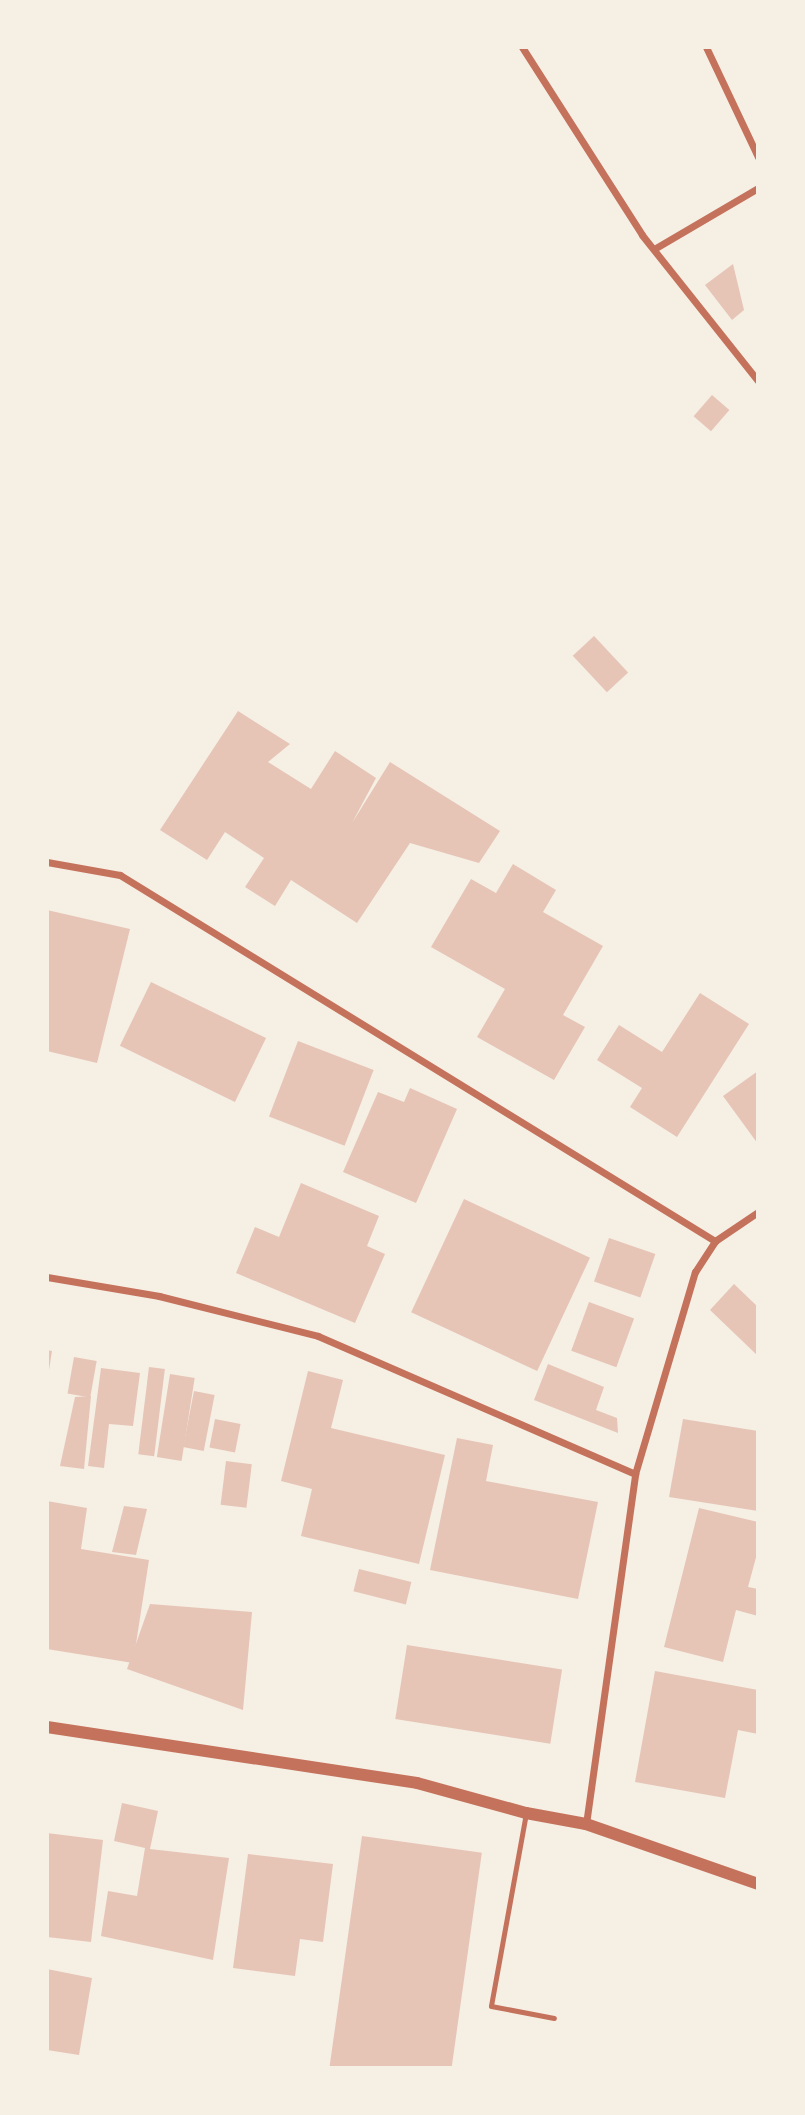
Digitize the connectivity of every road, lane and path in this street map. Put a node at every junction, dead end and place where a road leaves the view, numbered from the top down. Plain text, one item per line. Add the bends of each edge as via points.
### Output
1 (522, 47) edge
2 (706, 47) edge
3 (758, 157) edge
4 (758, 188) edge
5 (654, 249) junction
6 (758, 381) edge
7 (47, 862) edge
8 (758, 1212) edge
9 (715, 1241) junction
10 (47, 1277) edge
11 (635, 1474) junction
12 (47, 1727) edge
13 (526, 1813) junction
14 (586, 1824) junction
15 (758, 1884) edge
16 (554, 2018) dead end

1 - 5 street
2 - 3 street
4 - 5 street
5 - 6 street
7 - 9 street via 120,875
8 - 9 street
9 - 11 street via 695,1272
10 - 11 street via 159,1296 318,1336
11 - 14 street
12 - 13 street via 418,1783
13 - 14 street
13 - 16 lane via 491,2006
14 - 15 street

